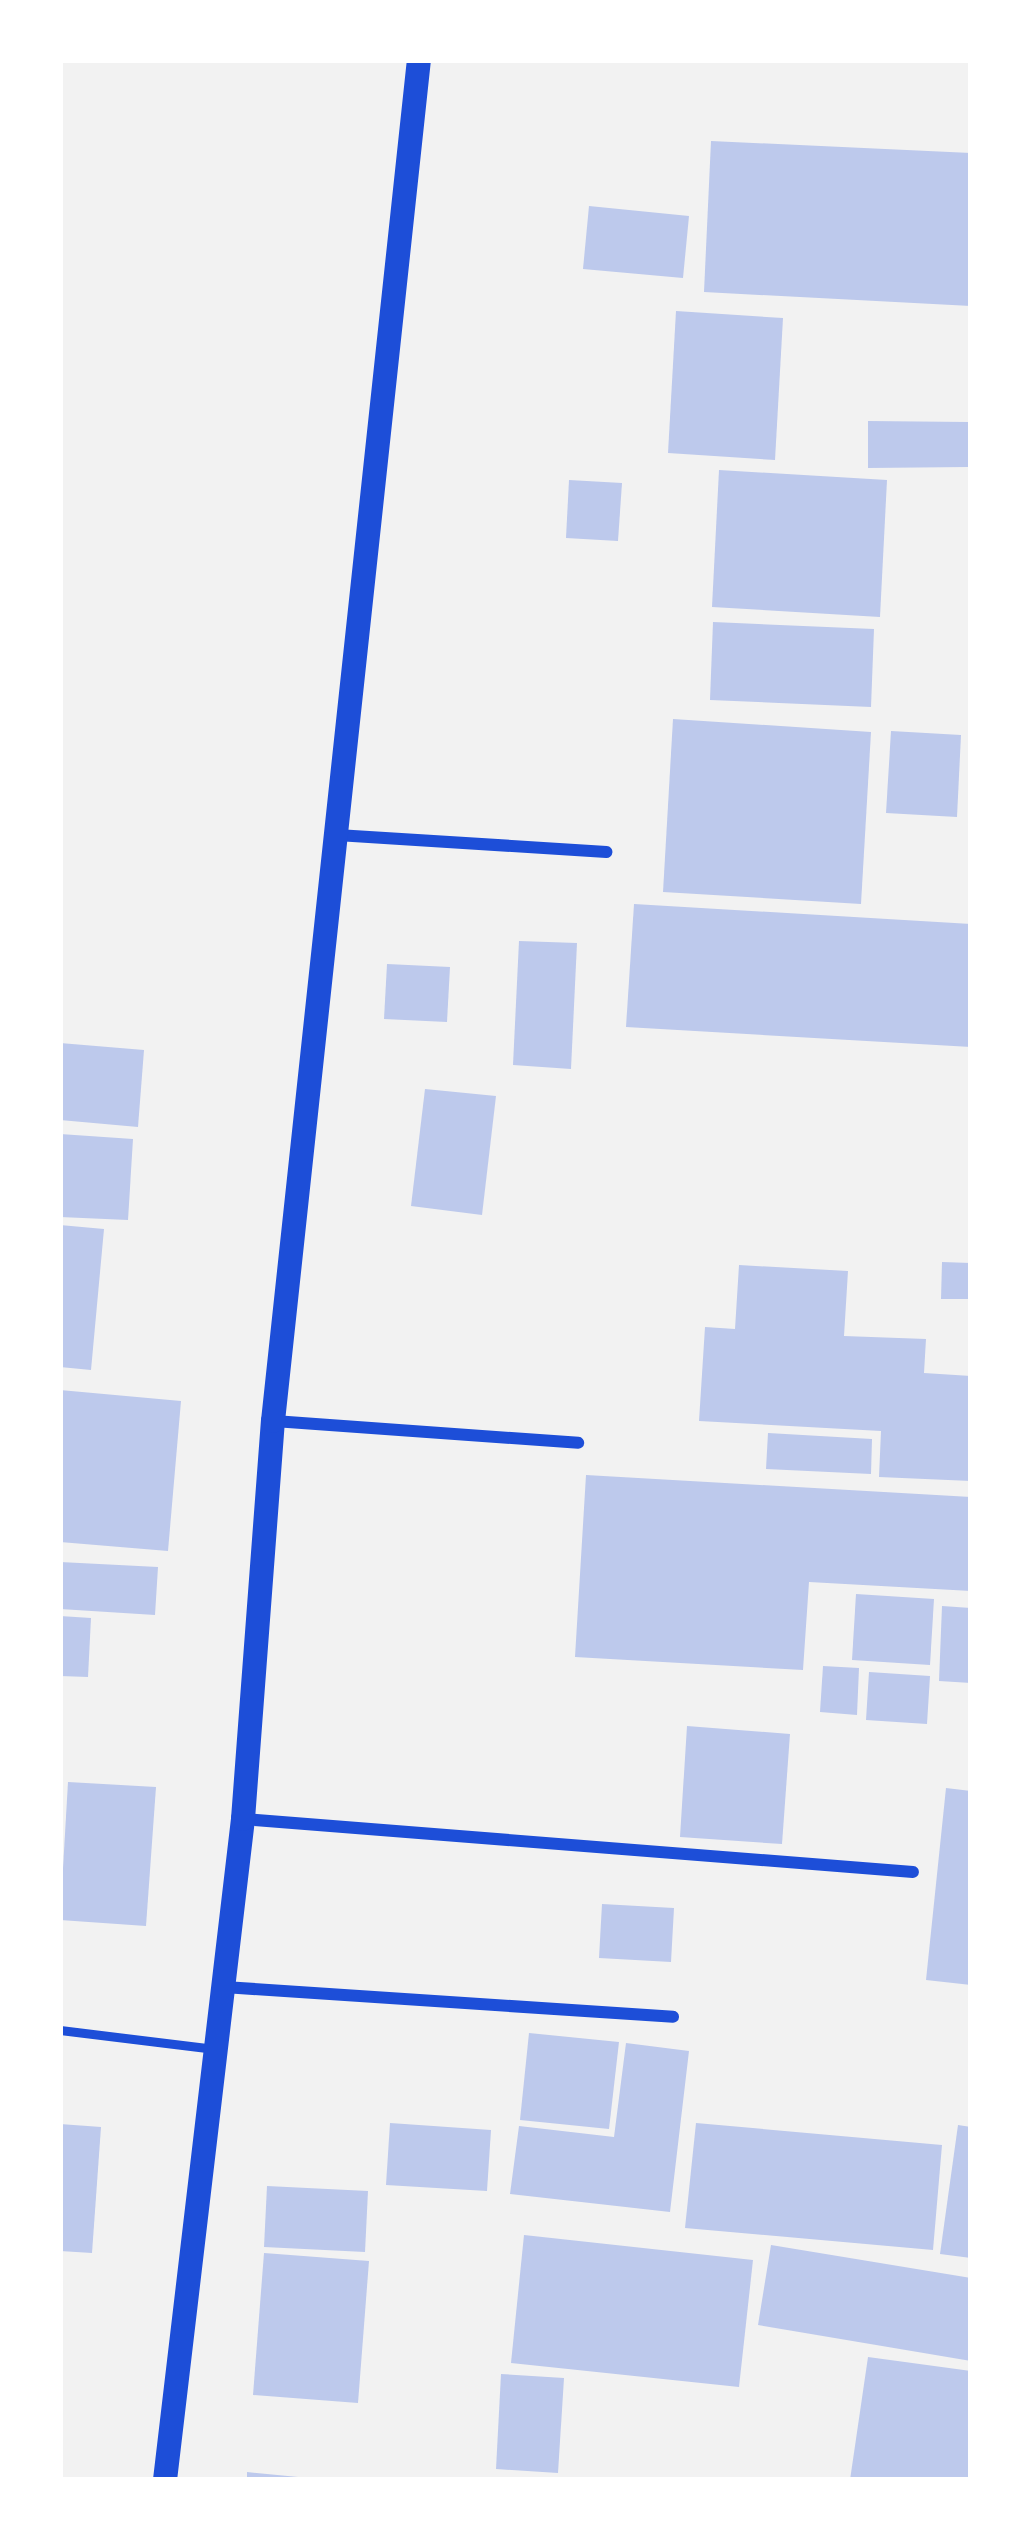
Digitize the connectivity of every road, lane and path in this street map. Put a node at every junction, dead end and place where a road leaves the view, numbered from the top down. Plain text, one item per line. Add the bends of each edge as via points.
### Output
1 (418, 60) edge
2 (335, 835) junction
3 (606, 852) dead end
4 (273, 1421) junction
5 (578, 1443) dead end
6 (243, 1819) junction
7 (913, 1872) dead end
8 (223, 1987) junction
9 (673, 2017) dead end
10 (60, 2030) edge
11 (215, 2049) junction
12 (165, 2480) edge

1 - 2 main road
2 - 3 street
2 - 4 main road
4 - 5 street
4 - 6 main road
6 - 7 street
6 - 8 main road
8 - 9 street
8 - 11 main road
10 - 11 lane
11 - 12 main road

